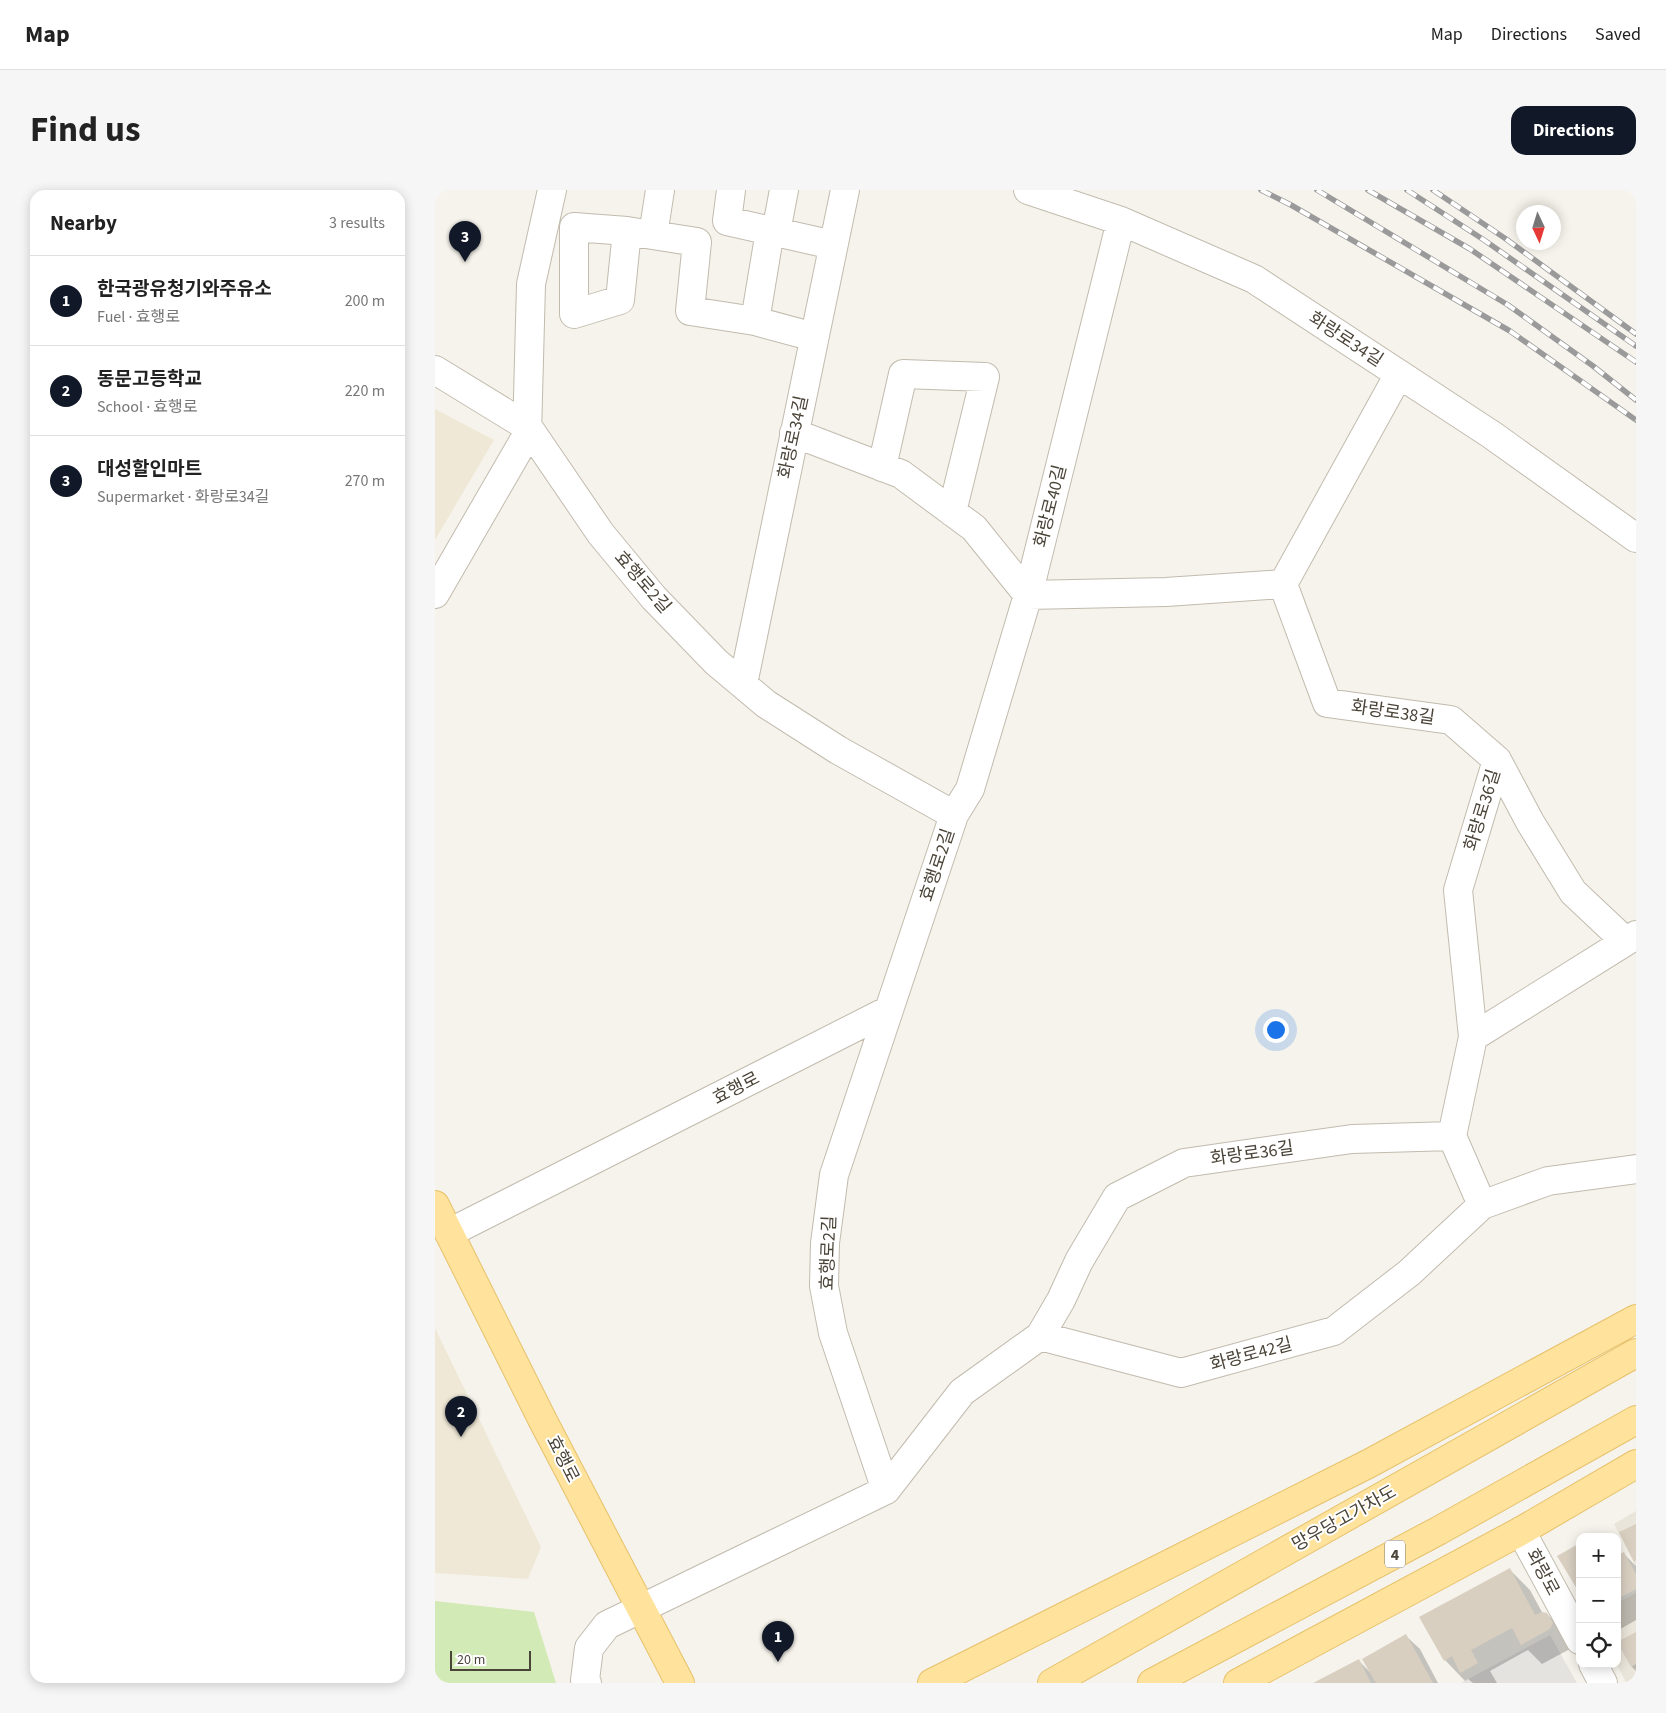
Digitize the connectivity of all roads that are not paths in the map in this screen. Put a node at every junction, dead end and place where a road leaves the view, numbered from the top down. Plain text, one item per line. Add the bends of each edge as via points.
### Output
1 (552, 190) edge
2 (660, 190) edge
3 (731, 190) edge
4 (784, 190) edge
5 (845, 190) edge
6 (1028, 190) edge
7 (1121, 221) junction
8 (773, 231) junction
9 (833, 245) junction
10 (755, 321) junction
11 (814, 337) junction
12 (435, 370) edge
13 (1399, 374) junction
14 (527, 427) junction
15 (794, 433) junction
16 (882, 467) junction
17 (952, 512) junction
18 (1636, 538) edge
19 (1283, 584) junction
20 (435, 594) edge
21 (1028, 595) junction
22 (743, 684) junction
23 (1497, 760) junction
24 (970, 789) joint
25 (954, 814) junction
26 (1631, 938) edge
27 (889, 1010) junction
28 (1473, 1037) junction
29 (1452, 1136) junction
30 (1636, 1169) edge
31 (435, 1205) edge
32 (1483, 1205) junction
33 (449, 1233) junction
34 (1636, 1319) edge
35 (1041, 1336) junction
36 (1636, 1353) edge
37 (1636, 1420) edge
38 (1636, 1464) edge
39 (885, 1490) junction
40 (1521, 1531) junction
41 (641, 1609) junction
42 (1576, 1633) edge
43 (1595, 1668) edge
44 (587, 1683) edge
45 (680, 1683) edge
46 (932, 1683) edge
47 (1052, 1683) edge
48 (1152, 1683) edge
49 (1237, 1683) edge
50 (1603, 1683) edge

1 - 14 street via 531,284
2 - 10 street via 640,233 697,242 689,311
3 - 8 street via 727,221
4 - 8 street
5 - 9 street, 화랑로34길
6 - 7 street, 화랑로34길
7 - 13 street, 화랑로34길 via 1254,279
7 - 21 street, 화랑로40길
8 - 9 street
8 - 10 street
9 - 11 street, 화랑로34길
10 - 11 street
11 - 15 street, 화랑로34길
12 - 14 street, 효행로2길
13 - 18 street, 화랑로34길 via 1492,435
13 - 19 street
14 - 20 street via 527,435
14 - 22 street, 효행로2길 via 601,534 654,598 716,662
15 - 16 street
15 - 22 street, 화랑로34길
16 - 17 street via 901,474
16 - 17 street via 903,374 985,377
17 - 21 street via 974,528
19 - 21 street via 1166,592
19 - 23 street, 화랑로38길 via 1327,703 1451,720
21 - 24 street, 화랑로40길
22 - 25 street, 효행로2길 via 765,704 838,750
23 - 26 street, 화랑로38길 via 1573,892
23 - 28 street, 화랑로36길 via 1458,890
24 - 25 street, 효행로2길
25 - 27 street, 효행로2길
26 - 28 street
27 - 33 street, 효행로
27 - 39 street, 효행로2길 via 834,1176 825,1243 824,1286 833,1333
28 - 29 street, 화랑로36길
29 - 32 street
29 - 35 street, 화랑로36길 via 1352,1139 1184,1163 1117,1197 1079,1261
30 - 32 street, 화랑로42길 via 1548,1181
31 - 33 main road, 효행로
32 - 35 street, 화랑로42길 via 1409,1273 1334,1331 1181,1373
33 - 41 main road, 효행로
34 - 46 main road via 1368,1464
35 - 39 street via 962,1392
36 - 47 main road, 망우당고가차도
37 - 48 main road, 4 via 1438,1531
38 - 40 main road
39 - 41 street
40 - 42 street, 화랑로
40 - 49 main road
41 - 44 street via 607,1625 589,1648
41 - 45 main road, 효행로
43 - 50 street

